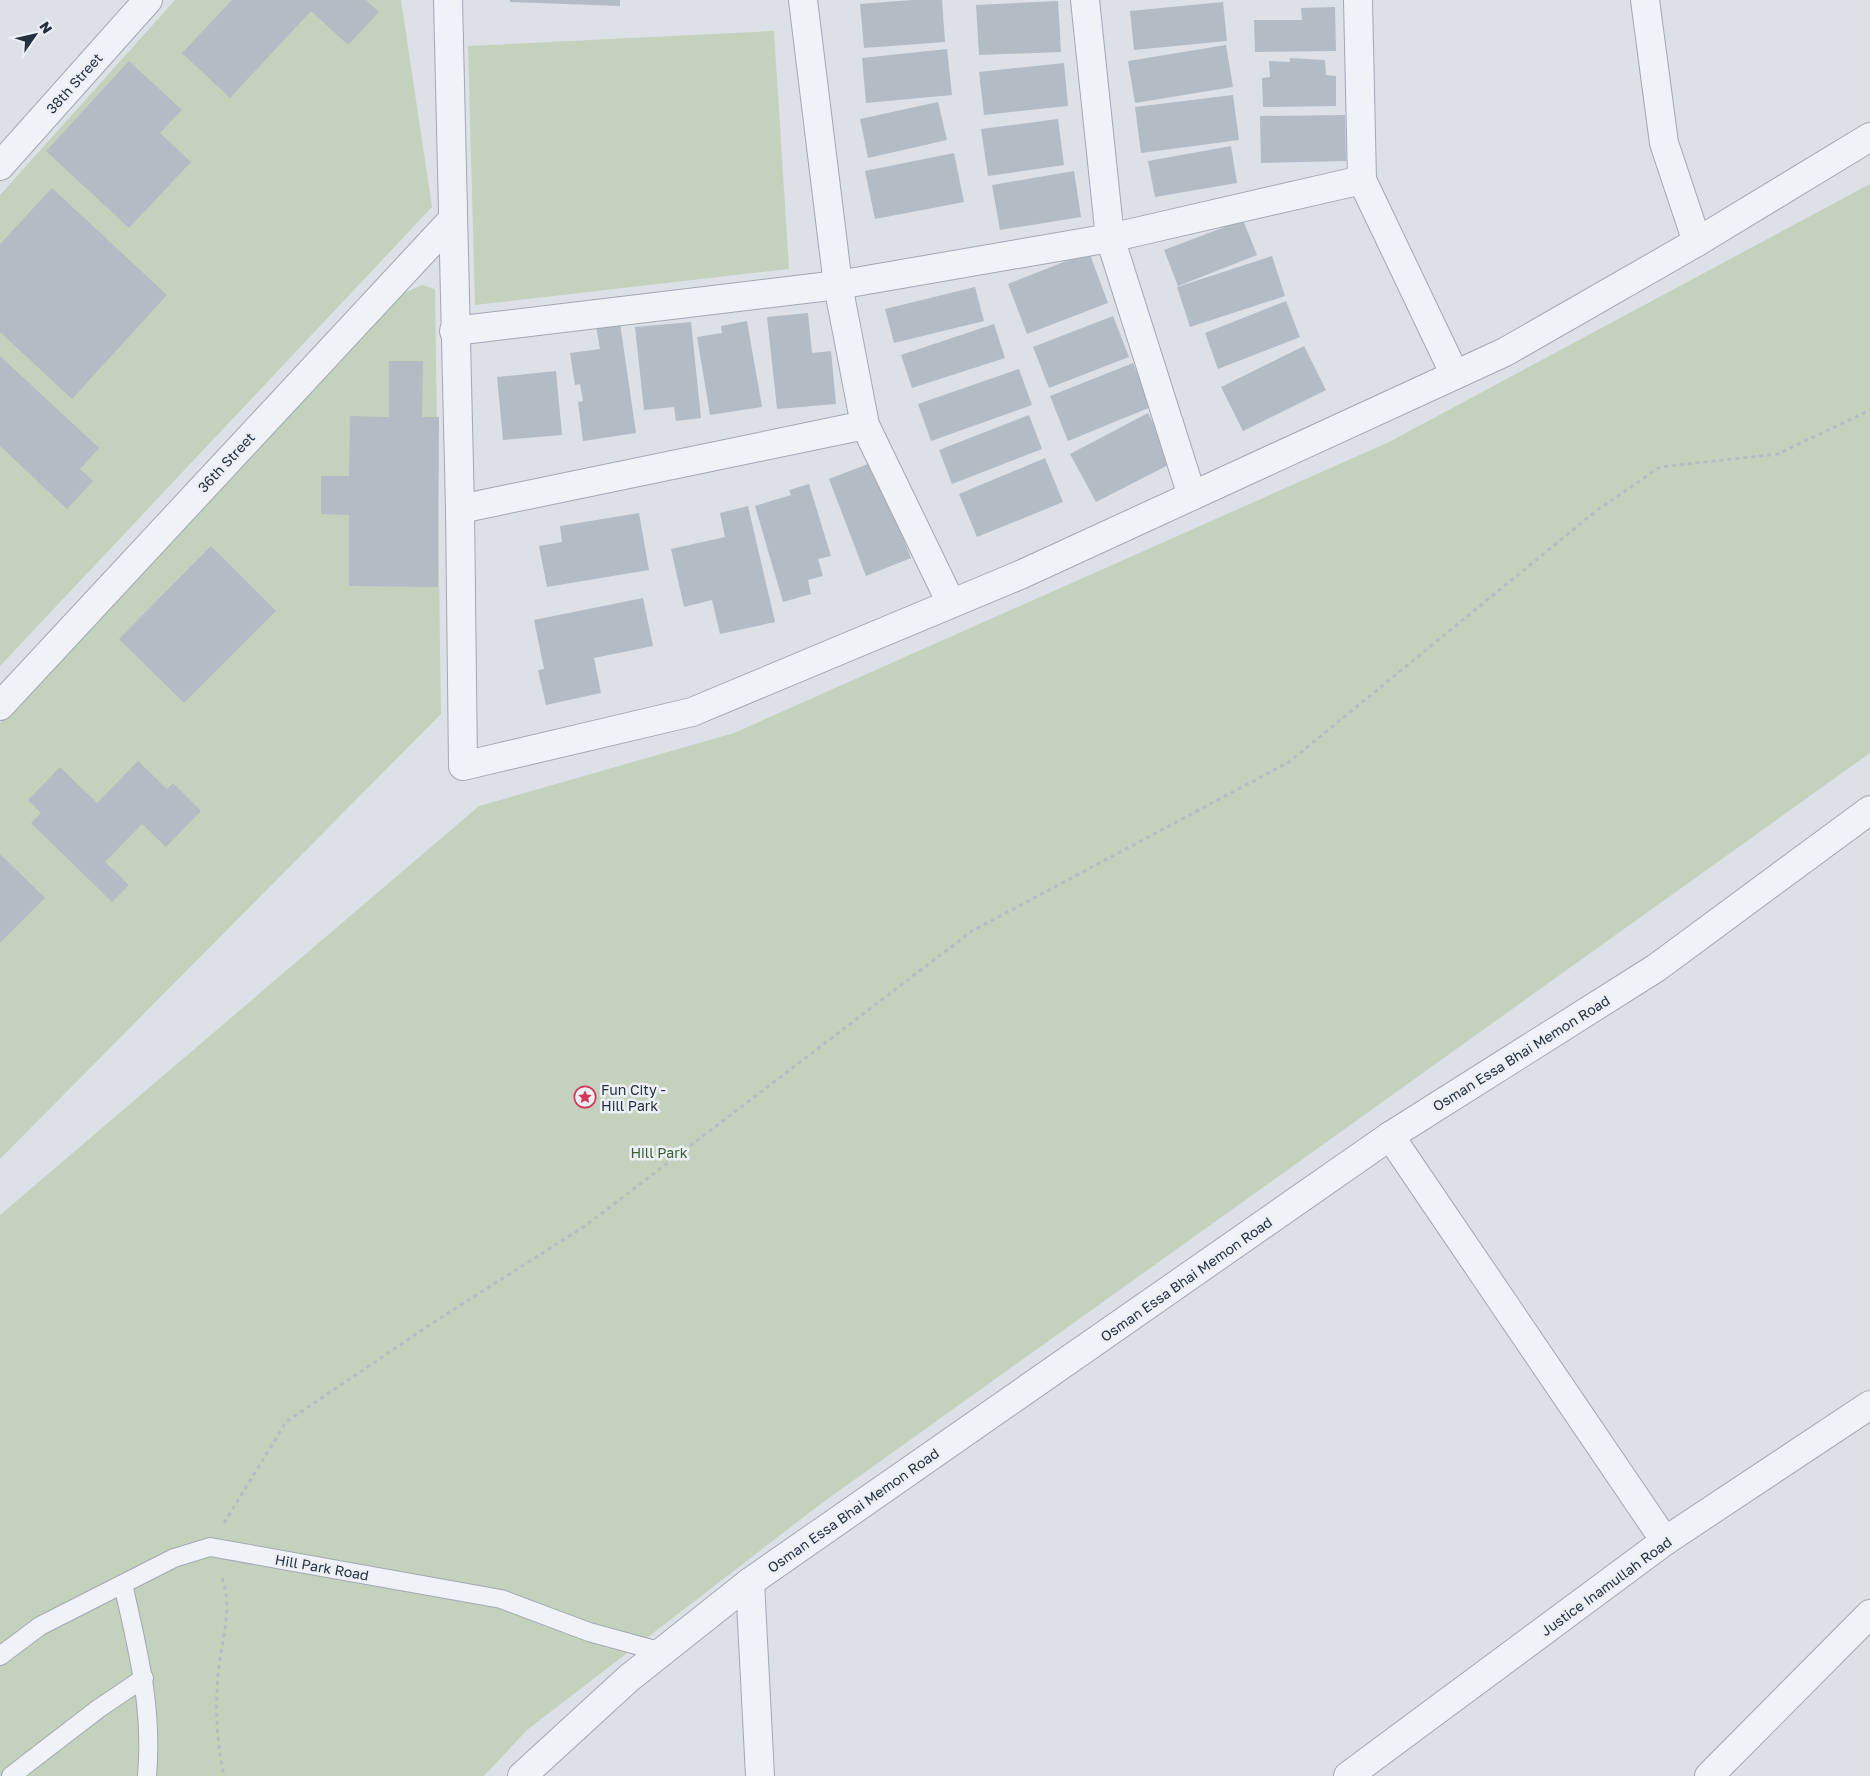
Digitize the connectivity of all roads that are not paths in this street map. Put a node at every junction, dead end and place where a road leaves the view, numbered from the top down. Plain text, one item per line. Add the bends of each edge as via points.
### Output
1 (148, 0) edge
2 (448, 0) edge
3 (803, 0) edge
4 (1085, 0) edge
5 (1358, 0) edge
6 (1645, 0) edge
7 (1870, 136) edge
8 (0, 166) edge
9 (1362, 180) junction
10 (452, 219) junction
11 (1110, 238) junction
12 (1697, 242) junction
13 (838, 285) junction
14 (454, 331) junction
15 (1455, 376) junction
16 (865, 425) junction
17 (1192, 496) junction
18 (460, 509) junction
19 (951, 603) junction
20 (0, 706) edge
21 (1870, 810) edge
22 (1390, 1136) junction
23 (1870, 1405) edge
24 (1665, 1542) junction
25 (750, 1582) junction
26 (123, 1584) junction
27 (1870, 1614) edge
28 (662, 1652) junction
29 (0, 1656) edge
30 (144, 1678) junction
31 (11, 1776) edge
32 (147, 1776) edge
33 (522, 1776) edge
34 (760, 1776) edge
35 (1348, 1776) edge
36 (1709, 1776) edge

1 - 8 street, 38th Street
2 - 10 street
3 - 13 street
4 - 11 street
5 - 9 street
6 - 12 street via 1664,143
7 - 12 street
9 - 11 street
9 - 15 street
10 - 14 street
10 - 20 street, 36th Street
11 - 13 street
11 - 17 street
12 - 15 street via 1505,352
13 - 14 street
13 - 16 street
14 - 18 street
15 - 17 street
16 - 18 street
16 - 19 street
17 - 19 street
18 - 19 street via 463,766 692,712
21 - 22 street, Osman Essa Bhai Memon Road via 1656,968
22 - 24 street
22 - 25 street, Osman Essa Bhai Memon Road
23 - 24 street, Justice Inamullah Road
24 - 35 street, Justice Inamullah Road
25 - 28 street, Osman Essa Bhai Memon Road
25 - 34 street
26 - 28 lane, Hill Park Road via 174,1558 210,1546 501,1599 589,1632
26 - 29 lane, Hill Park Road via 40,1626
26 - 30 lane
27 - 36 street
28 - 33 street, Osman Essa Bhai Memon Road
30 - 31 lane via 98,1708
30 - 32 lane via 150,1739

